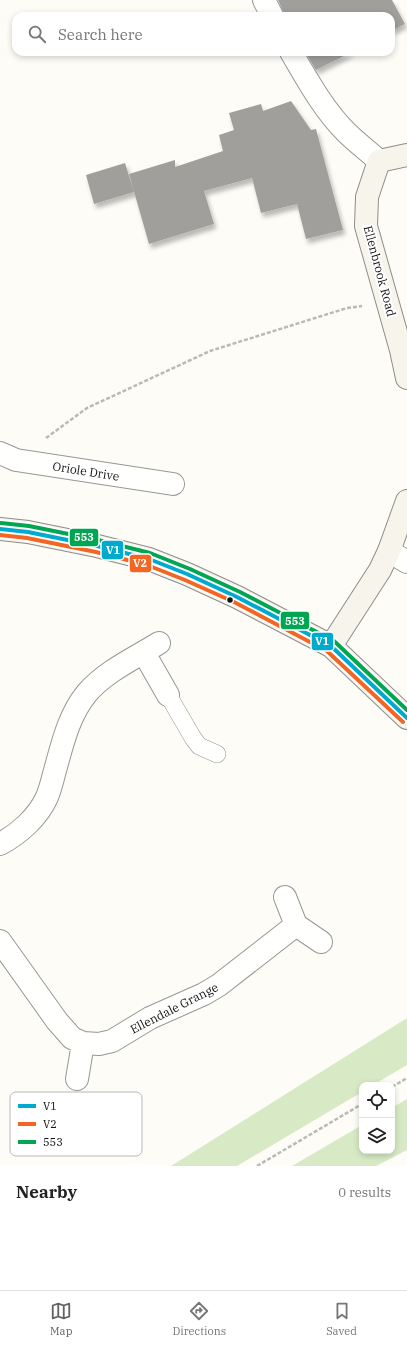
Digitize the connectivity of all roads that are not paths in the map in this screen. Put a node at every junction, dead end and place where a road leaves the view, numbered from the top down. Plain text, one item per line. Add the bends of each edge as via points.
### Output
1 (264, 0) edge
2 (270, 12) edge
3 (293, 56) edge
4 (407, 155) edge
5 (379, 161) junction
6 (407, 378) edge
7 (8, 456) edge
8 (173, 484) dead end
9 (407, 500) edge
10 (0, 529) edge
11 (398, 557) edge
12 (331, 646) junction
13 (168, 695) joint
14 (407, 718) edge
15 (217, 754) dead end
16 (0, 844) edge
17 (285, 897) dead end
18 (296, 925) junction
19 (0, 941) edge
20 (321, 942) dead end
21 (83, 1043) junction
22 (77, 1080) dead end

1 - 2 street
3 - 5 street via 312,88 345,131
4 - 5 main road
5 - 6 main road, Ellenbrook Road via 366,197 366,226 402,350
7 - 8 street, Oriole Drive
9 - 11 main road
10 - 12 main road via 28,532 149,559 237,597
11 - 12 main road via 380,570
12 - 14 main road
13 - 15 lane via 199,746
13 - 16 street via 152,648 100,679 76,710 68,726 47,797 39,811 24,828
17 - 18 street
18 - 20 street
18 - 21 street, Ellendale Grange via 204,994 150,1018 112,1041 99,1044
19 - 21 street via 57,1021 72,1038
21 - 22 street

